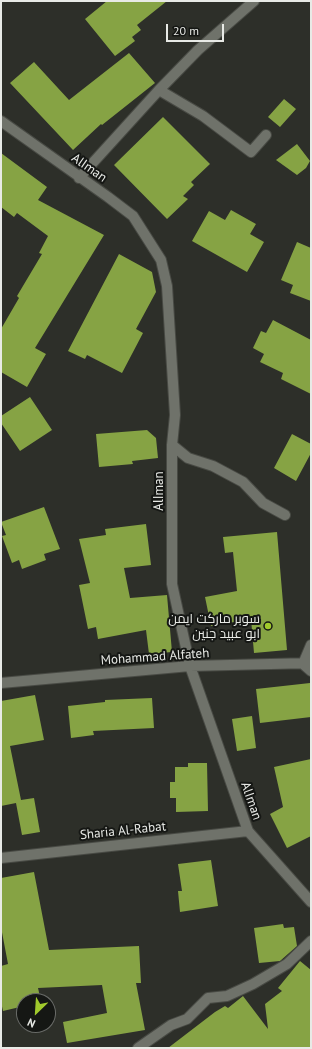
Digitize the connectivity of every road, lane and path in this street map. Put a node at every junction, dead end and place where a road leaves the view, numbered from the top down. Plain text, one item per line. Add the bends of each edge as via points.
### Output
1 (254, 1) edge
2 (159, 90) junction
3 (1, 121) edge
4 (266, 135) dead end
5 (79, 178) junction
6 (172, 445) junction
7 (285, 515) dead end
8 (311, 646) edge
9 (307, 664) edge
10 (190, 666) junction
11 (311, 671) edge
12 (1, 683) edge
13 (248, 831) junction
14 (1, 858) edge
15 (311, 902) edge
16 (311, 940) edge
17 (138, 1048) edge

1 - 2 street via 198,50
2 - 4 street via 203,116 251,152
2 - 5 street
3 - 5 street, AlIman
5 - 6 street, AlIman via 133,216 161,260 168,294 175,415
6 - 7 street via 188,458 213,466 243,482 263,503
6 - 10 street, AlIman via 172,584
8 - 9 street
9 - 10 street, Mohammad Alfateh
9 - 11 street
10 - 12 street, Mohammad Alfateh
10 - 13 street, AlIman
13 - 14 street, Sharia Al-Rabat
13 - 15 street, AlIman
16 - 17 street via 287,964 227,996 208,998 187,1019 171,1025

